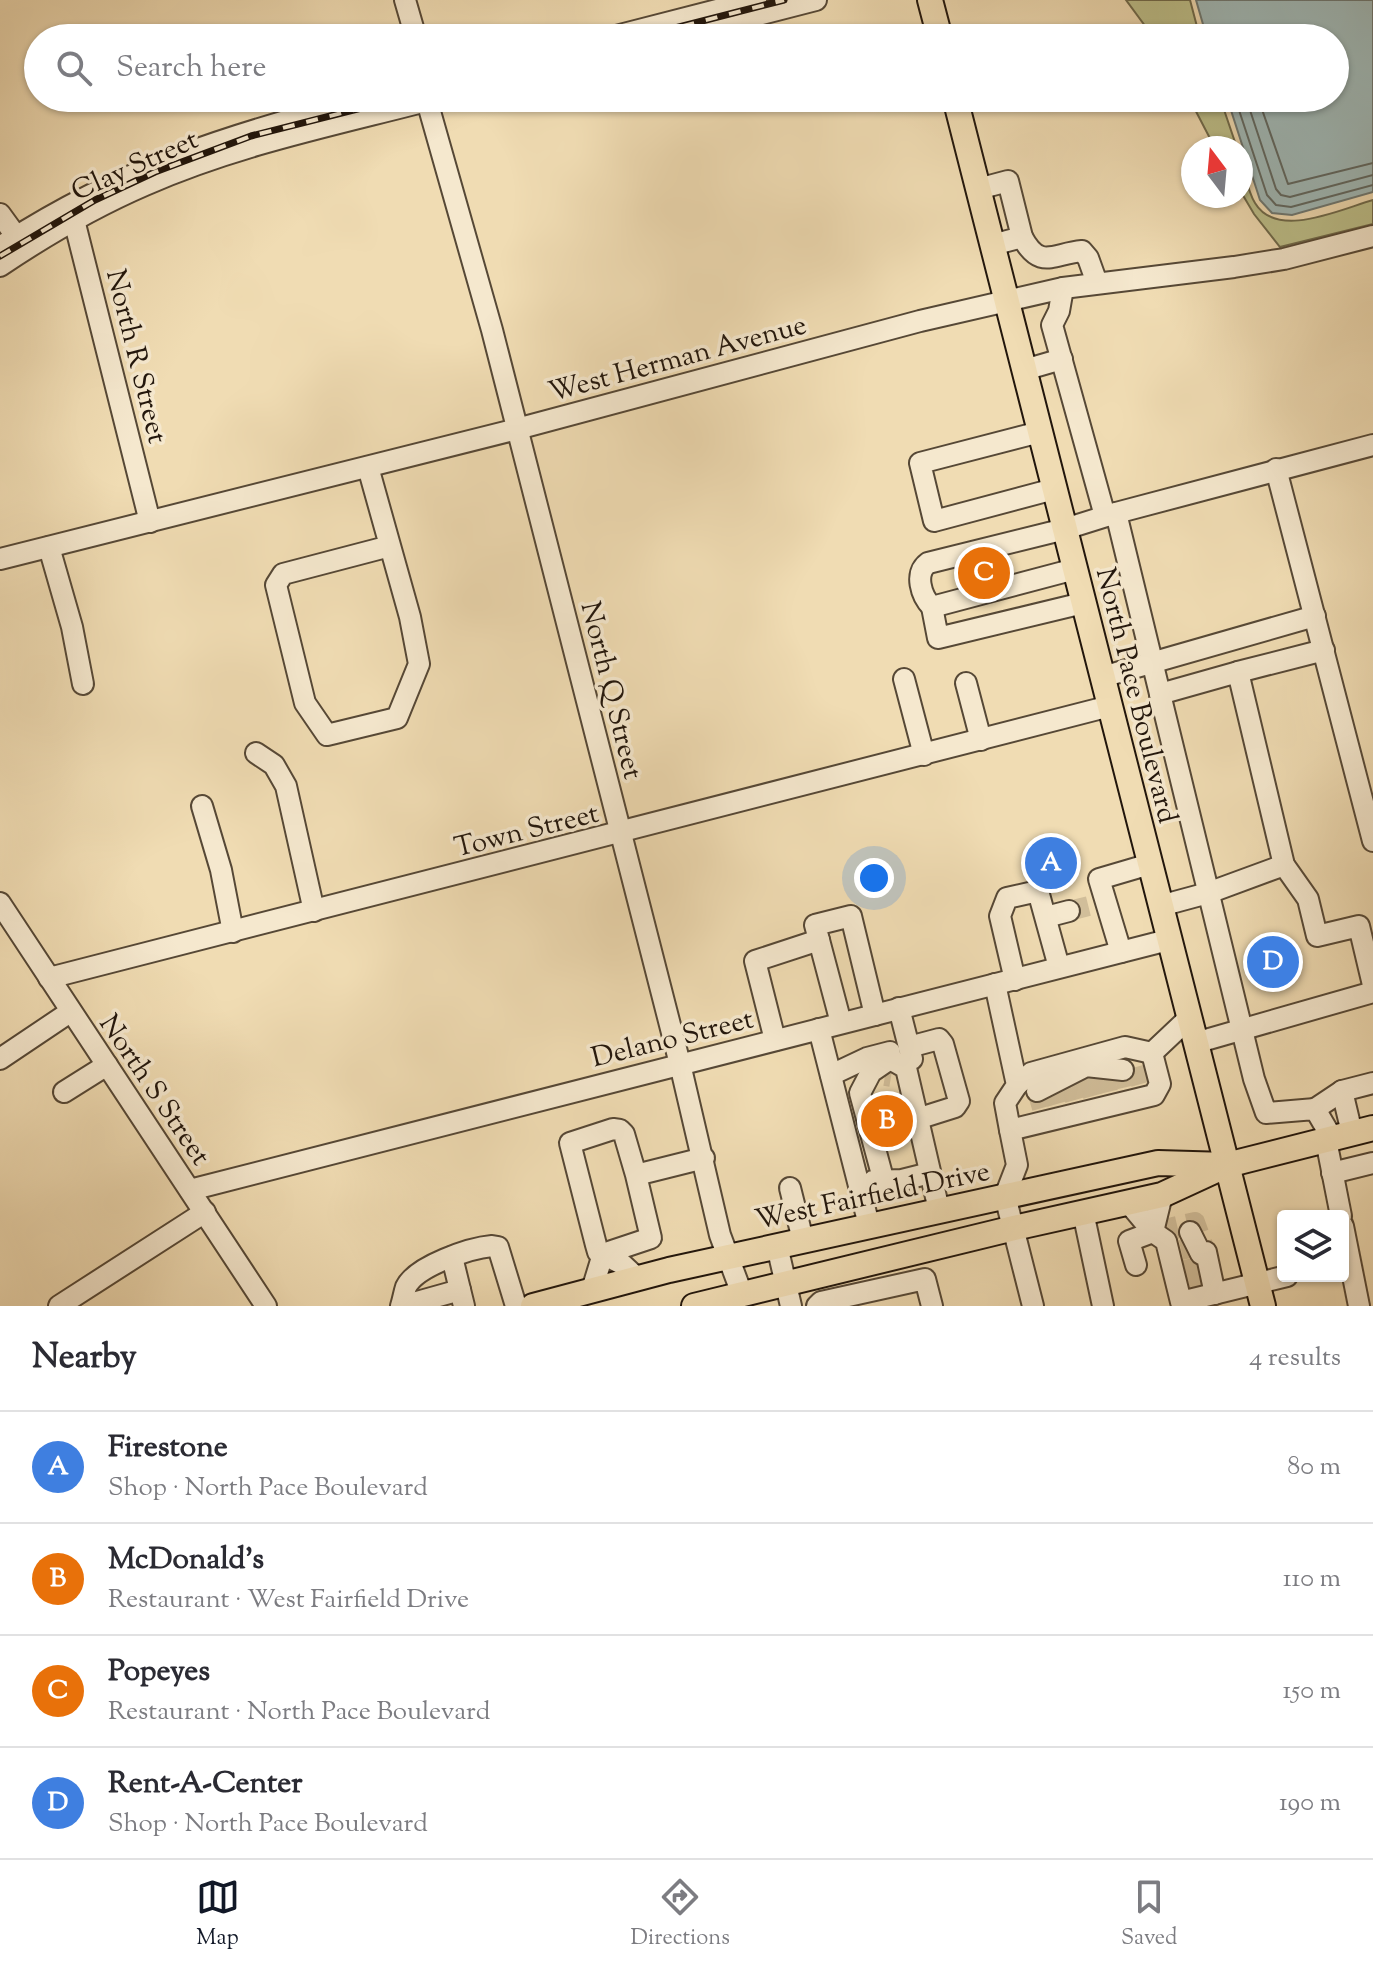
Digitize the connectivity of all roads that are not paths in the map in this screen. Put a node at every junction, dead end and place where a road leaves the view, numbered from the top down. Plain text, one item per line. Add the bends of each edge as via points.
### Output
1 (405, 0) edge
2 (756, 0) edge
3 (816, 0) edge
4 (930, 0) edge
5 (412, 24) edge
6 (663, 24) edge
7 (723, 24) edge
8 (936, 24) edge
9 (316, 112) edge
10 (382, 112) edge
11 (435, 112) edge
12 (959, 112) edge
13 (978, 189) junction
14 (72, 212) junction
15 (0, 214) edge
16 (1373, 236) edge
17 (1022, 237) junction
18 (8, 242) edge
19 (992, 245) junction
20 (0, 266) edge
21 (1097, 283) junction
22 (1063, 288) junction
23 (1007, 302) junction
24 (1062, 359) junction
25 (1024, 370) junction
26 (517, 429) junction
27 (1040, 432) junction
28 (1373, 445) edge
29 (368, 467) junction
30 (1276, 469) junction
31 (1054, 489) junction
32 (1111, 515) junction
33 (150, 522) junction
34 (1065, 529) junction
35 (390, 546) junction
36 (49, 547) junction
37 (0, 559) edge
38 (1075, 569) junction
39 (1083, 603) junction
40 (932, 607) junction
41 (1315, 616) junction
42 (1324, 650) junction
43 (1153, 663) junction
44 (1238, 672) junction
45 (1102, 677) junction
46 (904, 679) dead end
47 (966, 683) dead end
48 (83, 684) dead end
49 (1160, 694) junction
50 (1110, 706) junction
51 (981, 740) junction
52 (256, 753) dead end
53 (924, 755) junction
54 (202, 806) dead end
55 (621, 833) junction
56 (1373, 841) edge
57 (1150, 864) junction
58 (1284, 865) junction
59 (1208, 893) junction
60 (0, 903) edge
61 (1088, 906) junction
62 (1160, 906) junction
63 (314, 911) junction
64 (1046, 917) junction
65 (1366, 924) edge
66 (233, 932) junction
67 (819, 940) junction
68 (1168, 940) junction
69 (1121, 952) junction
70 (1370, 957) edge
71 (1059, 967) junction
72 (49, 978) junction
73 (1005, 982) junction
74 (1373, 985) edge
75 (1373, 992) edge
76 (899, 1008) junction
77 (70, 1012) junction
78 (875, 1015) junction
79 (1188, 1019) junction
80 (841, 1023) junction
81 (819, 1029) junction
82 (1242, 1030) junction
83 (775, 1040) junction
84 (1195, 1043) junction
85 (0, 1059) edge
86 (680, 1064) junction
87 (892, 1064) junction
88 (107, 1065) junction
89 (831, 1075) junction
90 (1373, 1083) edge
91 (1089, 1085) junction
92 (1342, 1091) junction
93 (64, 1092) dead end
94 (913, 1103) junction
95 (1315, 1109) junction
96 (1010, 1130) junction
97 (1346, 1135) edge
98 (704, 1158) junction
99 (1373, 1163) edge
100 (1017, 1165) junction
101 (1227, 1165) junction
102 (855, 1171) junction
103 (930, 1173) junction
104 (1332, 1173) junction
105 (636, 1175) junction
106 (884, 1182) junction
107 (1050, 1186) junction
108 (790, 1188) dead end
109 (190, 1190) junction
110 (1162, 1195) junction
111 (1005, 1196) junction
112 (1128, 1202) junction
113 (939, 1210) junction
114 (1340, 1210) edge
115 (205, 1212) junction
116 (1083, 1212) junction
117 (869, 1225) junction
118 (1014, 1228) junction
119 (1153, 1232) junction
120 (803, 1240) junction
121 (777, 1246) junction
122 (932, 1247) junction
123 (603, 1254) junction
124 (452, 1257) junction
125 (728, 1257) junction
126 (887, 1258) junction
127 (1136, 1265) dead end
128 (854, 1266) junction
129 (1349, 1270) edge
130 (826, 1273) junction
131 (637, 1278) junction
132 (925, 1279) junction
133 (1278, 1282) edge
134 (892, 1286) junction
135 (592, 1290) junction
136 (860, 1293) junction
137 (742, 1294) junction
138 (788, 1294) edge
139 (1260, 1295) edge
140 (462, 1298) edge
141 (824, 1303) edge
142 (546, 1304) edge
143 (59, 1306) edge
144 (266, 1306) edge
145 (402, 1306) edge
146 (516, 1306) edge
147 (694, 1306) edge
148 (932, 1306) edge
149 (1033, 1306) edge
150 (1103, 1306) edge
151 (1359, 1306) edge

1 - 5 street
2 - 6 street
3 - 7 street
4 - 8 main road
9 - 14 street, Clay Street via 121,178
10 - 14 street, Clay Street via 225,156
11 - 26 street, North Q Street
12 - 13 main road, North Pace Boulevard
13 - 17 street via 1008,181
13 - 19 main road, North Pace Boulevard
14 - 18 street, Clay Street
14 - 20 street, Clay Street
14 - 33 street, North R Street
15 - 18 street
16 - 21 street, West Herman Avenue via 1284,259
17 - 19 street
17 - 21 street via 1031,254 1044,259 1082,251
19 - 23 main road, North Pace Boulevard
21 - 22 street, West Herman Avenue
22 - 23 street, West Herman Avenue
22 - 24 street via 1052,325
23 - 25 main road, North Pace Boulevard
23 - 26 street, West Herman Avenue
24 - 25 street
24 - 32 street
25 - 27 main road, North Pace Boulevard
26 - 29 street, West Herman Avenue
26 - 55 street, North Q Street
27 - 31 main road, North Pace Boulevard
27 - 31 street via 920,463 934,521
28 - 30 street
29 - 33 street, West Herman Avenue
29 - 35 street
30 - 32 street
30 - 41 street
31 - 34 main road, North Pace Boulevard
32 - 34 street
32 - 43 street
33 - 36 street, West Herman Avenue
34 - 38 main road, North Pace Boulevard
34 - 40 street via 928,563 919,575
35 - 35 street via 419,664 397,718 327,735 305,703 276,585 283,574
36 - 37 street, West Herman Avenue
36 - 48 street
38 - 39 main road, North Pace Boulevard
38 - 40 street
39 - 40 street via 938,638
39 - 45 main road, North Pace Boulevard
41 - 42 street
41 - 43 street
42 - 44 street
42 - 56 street
43 - 45 street
43 - 49 street
44 - 49 street
44 - 58 street
45 - 50 main road, North Pace Boulevard
46 - 53 street
47 - 51 street
49 - 59 street
50 - 51 street, Town Street
50 - 57 main road, North Pace Boulevard
51 - 53 street, Town Street
52 - 63 street via 274,765 286,786
53 - 55 street, Town Street
54 - 66 street
55 - 63 street, Town Street
55 - 86 street, North Q Street
57 - 61 street via 1099,879
57 - 62 main road, North Pace Boulevard
58 - 59 street
58 - 65 street via 1308,899 1317,936
59 - 62 street
59 - 82 street
60 - 72 street, North S Street
61 - 64 street
61 - 69 street
62 - 68 main road, North Pace Boulevard
63 - 66 street, Town Street
64 - 71 street
64 - 73 street via 1038,891 1007,898 1000,916
65 - 70 street
66 - 72 street, Town Street
67 - 78 street via 815,925 851,916
67 - 80 street
67 - 83 street via 755,961
68 - 69 street, Delano Street
68 - 79 main road, North Pace Boulevard
69 - 71 street, Delano Street
70 - 74 street
71 - 73 street, Delano Street
72 - 77 street, North S Street
73 - 76 street, Delano Street
73 - 91 street
75 - 82 street
76 - 78 street, Delano Street
76 - 87 street
77 - 85 street
77 - 88 street, North S Street
78 - 80 street, Delano Street
79 - 84 main road, North Pace Boulevard
79 - 91 street
80 - 81 street, Delano Street
81 - 83 street, Delano Street
81 - 89 street
82 - 84 street
82 - 95 street via 1266,1113
83 - 86 street, Delano Street
84 - 101 main road, North Pace Boulevard
86 - 98 street, North Q Street
86 - 109 street, Delano Street
87 - 89 street via 889,1052
87 - 94 street
87 - 94 street via 918,1085
87 - 94 street via 939,1039 943,1044 959,1101 955,1107
87 - 106 street via 860,1093
88 - 93 street
88 - 109 street, North S Street
89 - 102 street
90 - 92 street
91 - 96 street
91 - 96 street via 1005,1103
92 - 95 street
92 - 97 street
94 - 103 street
95 - 97 street
96 - 100 street
97 - 101 main road, West Fairfield Drive
97 - 104 street
98 - 105 street
98 - 125 street, North Q Street
99 - 104 street
100 - 107 street
100 - 111 street
101 - 107 main road, West Fairfield Drive via 1158,1163
101 - 110 main road, West Fairfield Drive
101 - 139 main road, North Pace Boulevard
102 - 106 street
102 - 117 street
103 - 106 street
103 - 113 street
104 - 114 street
105 - 123 street via 651,1238
105 - 123 street via 620,1130 570,1143 598,1252
107 - 111 main road, West Fairfield Drive
108 - 120 street
109 - 115 street, North S Street
110 - 112 main road, West Fairfield Drive
110 - 119 street
111 - 113 main road, West Fairfield Drive
111 - 118 street
112 - 116 main road, West Fairfield Drive
112 - 119 street
113 - 117 main road, West Fairfield Drive
115 - 143 street
115 - 144 street, North S Street
116 - 118 main road, West Fairfield Drive
116 - 150 street
117 - 120 main road, West Fairfield Drive
118 - 122 main road, West Fairfield Drive
118 - 149 street
119 - 127 street via 1129,1241
119 - 139 street via 1190,1262
120 - 121 main road, West Fairfield Drive
121 - 125 main road, West Fairfield Drive
121 - 138 street
122 - 126 main road, West Fairfield Drive
122 - 132 street via 932,1267
123 - 131 street
123 - 135 street
124 - 140 street
124 - 145 street via 420,1270 407,1285
124 - 146 street via 483,1246 498,1247
125 - 131 main road, West Fairfield Drive
125 - 137 street, North Q Street
126 - 128 main road, West Fairfield Drive
126 - 134 street
128 - 130 main road, West Fairfield Drive
128 - 136 street
129 - 151 street
130 - 138 main road, West Fairfield Drive
130 - 141 street
131 - 135 main road, West Fairfield Drive
132 - 134 street
132 - 148 street
133 - 139 street
134 - 136 street
135 - 142 main road, West Fairfield Drive
136 - 141 street
137 - 138 main road, West Fairfield Drive
137 - 147 main road, West Fairfield Drive
140 - 145 street

